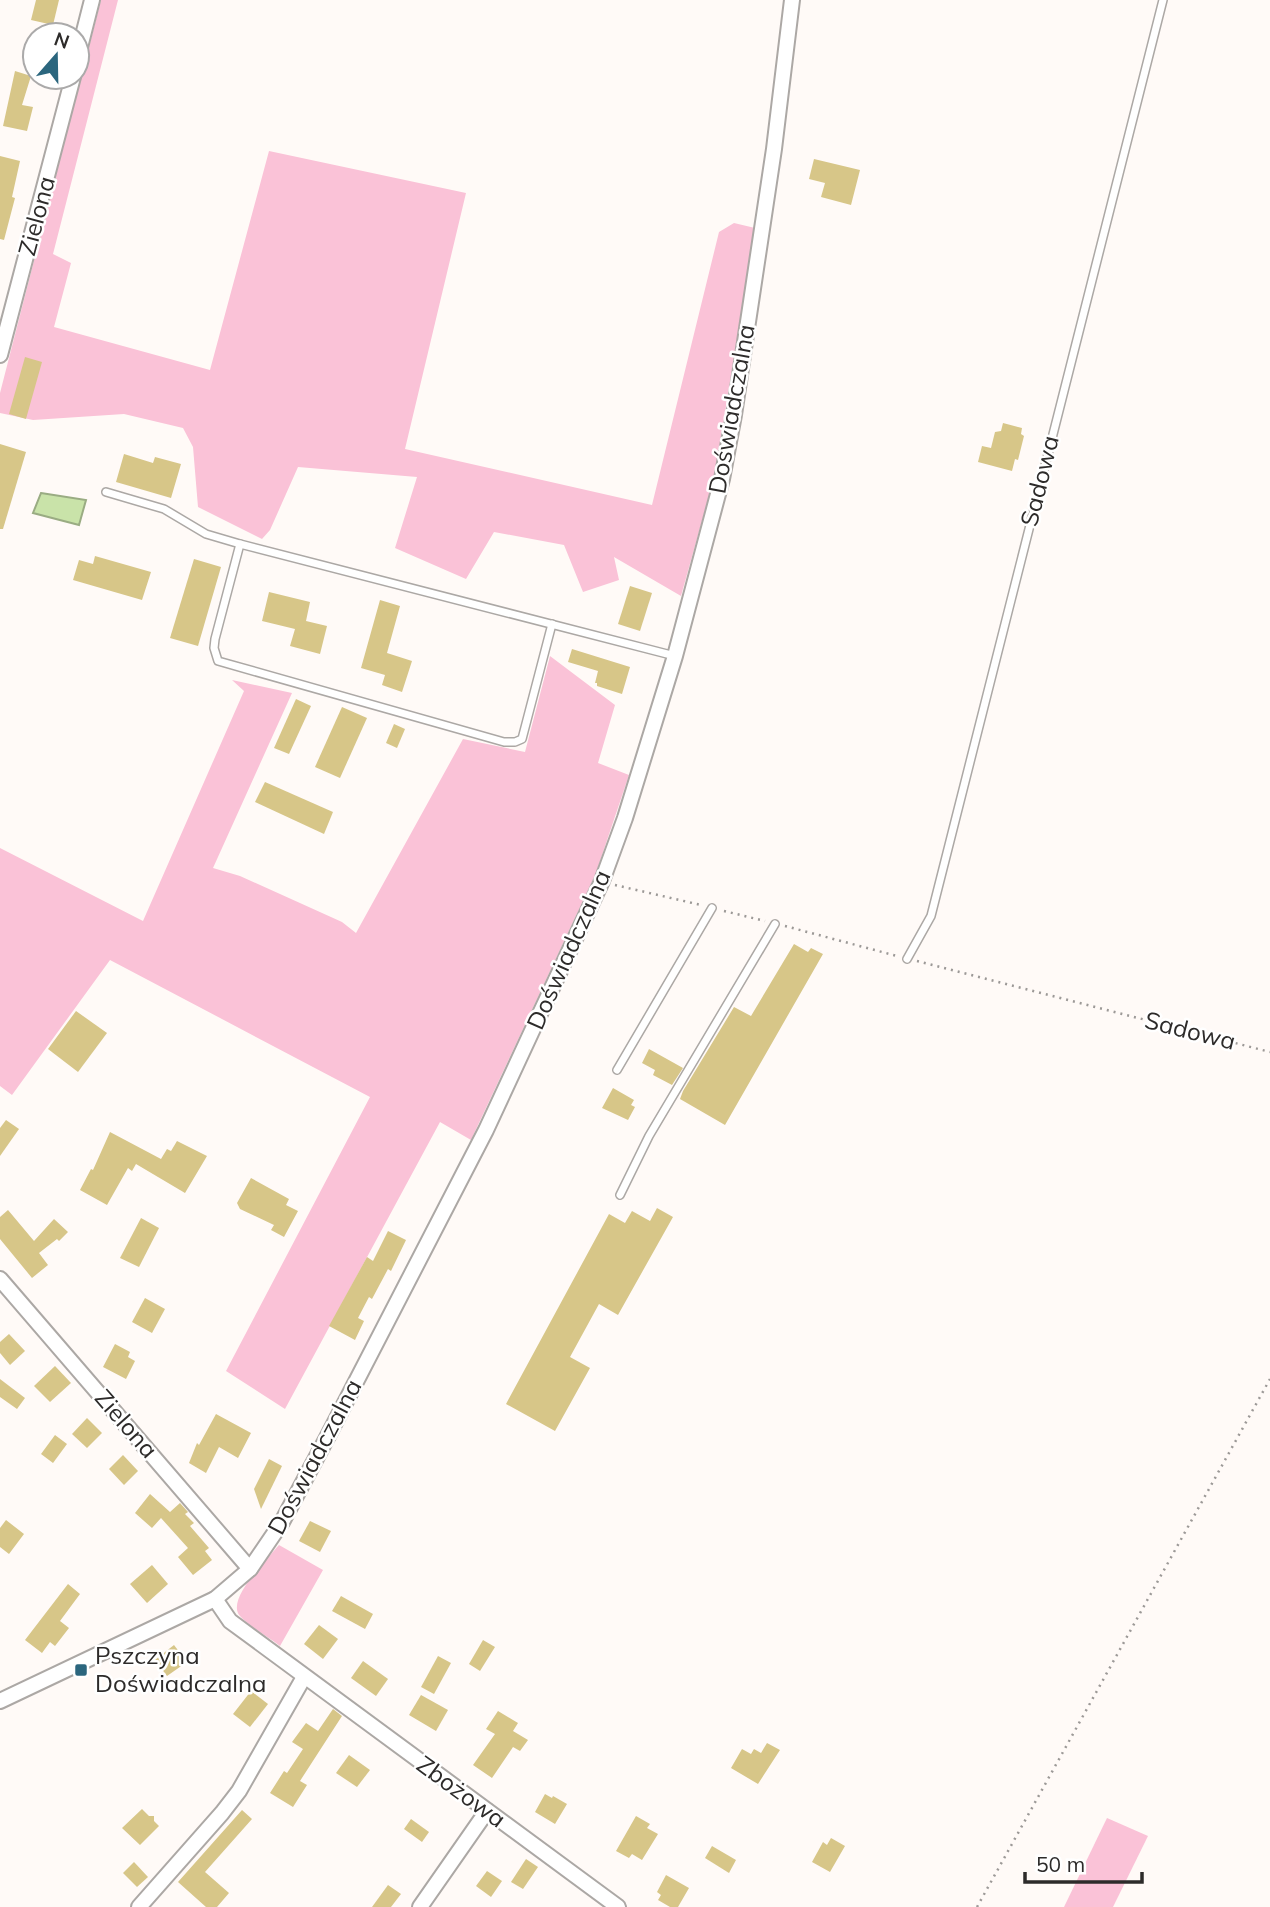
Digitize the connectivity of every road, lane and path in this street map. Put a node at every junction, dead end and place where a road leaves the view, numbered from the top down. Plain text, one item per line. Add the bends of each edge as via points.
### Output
1 (92, 0) edge
2 (792, 0) edge
3 (1163, 0) edge
4 (87, 21) edge
5 (68, 91) edge
6 (0, 355) edge
7 (106, 492) dead end
8 (240, 544) junction
9 (552, 624) junction
10 (675, 656) junction
11 (601, 881) junction
12 (712, 908) junction
13 (775, 924) junction
14 (907, 958) junction
15 (1270, 1052) edge
16 (617, 1070) dead end
17 (620, 1195) dead end
18 (0, 1279) edge
19 (1270, 1380) edge
20 (250, 1569) junction
21 (215, 1600) junction
22 (303, 1677) junction
23 (0, 1700) edge
24 (487, 1811) junction
25 (616, 1906) edge
26 (139, 1907) edge
27 (420, 1907) edge
28 (977, 1907) edge

1 - 4 street
2 - 10 street, Doświadczalna via 734,415 722,479
3 - 14 lane, Sadowa via 931,916
5 - 6 street, Zielona
7 - 8 lane via 164,509 206,534
8 - 9 lane
8 - 9 lane via 215,639 218,661 505,742 522,738
9 - 10 lane
10 - 11 street, Doświadczalna
11 - 12 path, Sadowa
11 - 20 street, Doświadczalna via 486,1130 288,1511
12 - 13 path, Sadowa
12 - 16 lane
13 - 14 path, Sadowa
13 - 17 lane via 649,1136
14 - 15 path, Sadowa
18 - 20 street, Zielona
19 - 28 path
20 - 21 street, Doświadczalna
21 - 22 street, Zbożowa via 230,1621
21 - 23 street, Doświadczalna
22 - 24 street, Zbożowa
22 - 26 street via 239,1791
24 - 25 street, Zbożowa
24 - 27 street

